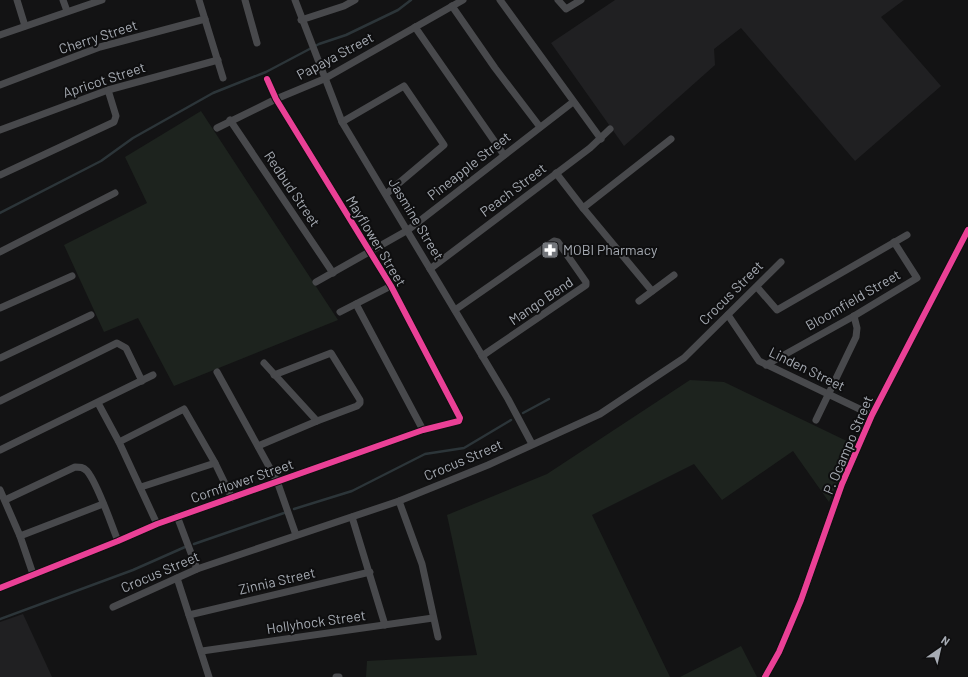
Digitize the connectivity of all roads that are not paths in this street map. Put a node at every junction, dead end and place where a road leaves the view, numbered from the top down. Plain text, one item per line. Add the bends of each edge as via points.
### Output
1 (17, 0) edge
2 (63, 0) edge
3 (102, 0) edge
4 (199, 0) edge
5 (245, 0) edge
6 (294, 0) edge
7 (355, 0) edge
8 (463, 0) edge
9 (500, 0) edge
10 (558, 0) edge
11 (581, 0) edge
12 (452, 6) junction
13 (67, 11) junction
14 (205, 19) junction
15 (302, 20) junction
16 (25, 26) junction
17 (415, 27) junction
18 (0, 35) edge
19 (257, 43) dead end
20 (218, 60) junction
21 (223, 78) dead end
22 (267, 79) dead end
23 (324, 79) junction
24 (0, 85) edge
25 (108, 90) junction
26 (276, 99) junction
27 (573, 102) junction
28 (230, 120) junction
29 (342, 122) junction
30 (217, 128) dead end
31 (540, 128) junction
32 (610, 129) dead end
33 (0, 130) edge
34 (601, 139) junction
35 (671, 139) dead end
36 (504, 155) junction
37 (556, 173) junction
38 (0, 175) edge
39 (115, 193) dead end
40 (386, 194) junction
41 (583, 208) junction
42 (408, 230) junction
43 (968, 230) edge
44 (907, 235) dead end
45 (894, 242) junction
46 (369, 251) junction
47 (0, 252) edge
48 (780, 262) dead end
49 (430, 269) junction
50 (333, 273) junction
51 (674, 275) dead end
52 (72, 276) dead end
53 (316, 282) dead end
54 (391, 286) junction
55 (757, 287) junction
56 (652, 291) junction
57 (639, 302) dead end
58 (356, 304) junction
59 (0, 308) edge
60 (454, 310) junction
61 (340, 312) dead end
62 (90, 315) dead end
63 (728, 315) junction
64 (854, 316) junction
65 (482, 356) junction
66 (0, 358) edge
67 (264, 363) dead end
68 (766, 365) junction
69 (218, 372) dead end
70 (153, 375) dead end
71 (274, 375) junction
72 (142, 381) junction
73 (828, 394) junction
74 (0, 401) edge
75 (98, 402) junction
76 (872, 415) junction
77 (460, 418) joint
78 (816, 420) dead end
79 (317, 421) junction
80 (423, 430) junction
81 (119, 442) junction
82 (532, 444) junction
83 (258, 446) junction
84 (0, 450) edge
85 (215, 463) junction
86 (277, 481) junction
87 (141, 487) junction
88 (0, 490) edge
89 (232, 498) junction
90 (5, 500) junction
91 (399, 501) junction
92 (103, 504) junction
93 (177, 516) junction
94 (352, 516) junction
95 (157, 524) junction
96 (296, 535) junction
97 (20, 536) junction
98 (118, 541) junction
99 (197, 570) junction
100 (370, 572) junction
101 (33, 574) junction
102 (177, 578) junction
103 (0, 588) edge
104 (113, 607) dead end
105 (190, 615) junction
106 (433, 618) junction
107 (385, 625) junction
108 (438, 637) dead end
109 (202, 651) junction
110 (209, 677) edge
111 (336, 677) edge
112 (339, 677) edge
113 (766, 677) edge

1 - 16 street
2 - 13 street
3 - 13 street
4 - 14 street
5 - 19 street
6 - 15 street, Jasmine Street
7 - 15 street
8 - 12 street, Papaya Street
9 - 27 street
10 - 11 street via 563,8 569,9
12 - 17 street, Papaya Street
12 - 31 street
13 - 16 street
14 - 20 street
14 - 24 street, Cherry Street via 100,48
15 - 23 street, Jasmine Street
16 - 18 street
17 - 23 street, Papaya Street
17 - 36 street
20 - 21 street
20 - 25 street, Apricot Street
22 - 26 street, Mayflower Street
23 - 26 street, Papaya Street
23 - 29 street, Jasmine Street
25 - 33 street, Apricot Street
25 - 38 street via 116,116 114,122
26 - 28 street, Papaya Street
26 - 46 street, Mayflower Street
27 - 31 street, Pineapple Street
27 - 34 street
28 - 30 street, Papaya Street
28 - 50 street, Redbud Street
29 - 40 street, Jasmine Street
29 - 40 street via 404,86 444,145
31 - 36 street, Pineapple Street
32 - 34 street, Peach Street
34 - 37 street, Peach Street
35 - 41 street
36 - 42 street, Pineapple Street
37 - 41 street
37 - 49 street, Peach Street
39 - 47 street
40 - 42 street, Jasmine Street
41 - 56 street
42 - 46 street, Pineapple Street
42 - 49 street, Jasmine Street
43 - 76 street, P. Ocampo Street
44 - 45 street
45 - 55 street via 777,310
45 - 64 street, Bloomfield Street via 917,278
46 - 50 street, Pineapple Street
46 - 54 street, Mayflower Street
48 - 55 street, Crocus Street
49 - 60 street, Jasmine Street
50 - 53 street, Pineapple Street
51 - 56 street
52 - 59 street
54 - 58 street
54 - 77 street, Mayflower Street
55 - 63 street, Crocus Street
56 - 57 street
58 - 61 street
58 - 80 street
60 - 65 street, Jasmine Street
60 - 65 street, Mango Bend via 556,241 586,282 586,285
62 - 66 street
63 - 68 street, Linden Street via 759,361
63 - 82 street, Crocus Street via 684,358 600,414
64 - 68 street, Bloomfield Street
64 - 73 street via 856,337
65 - 82 street, Jasmine Street
67 - 71 street
68 - 73 street, Linden Street
69 - 83 street
70 - 72 street
71 - 79 street
71 - 79 street via 327,353 334,356 360,403
72 - 74 street via 126,348 117,343
72 - 75 street
73 - 76 street, Linden Street
73 - 78 street
75 - 81 street
75 - 84 street
76 - 113 street, P. Ocampo Street via 842,484 807,585
77 - 80 street, Cornflower Street via 456,422
79 - 83 street
80 - 86 street, Cornflower Street
81 - 85 street via 184,409
81 - 87 street
82 - 91 street, Crocus Street
83 - 86 street
85 - 87 street
85 - 89 street
86 - 89 street, Cornflower Street
86 - 96 street
87 - 95 street
88 - 90 street
89 - 93 street, Cornflower Street
90 - 92 street via 75,467 82,467
90 - 97 street
91 - 94 street, Crocus Street
91 - 106 street via 422,564
92 - 97 street
92 - 98 street
93 - 95 street, Cornflower Street
93 - 99 street
94 - 96 street, Crocus Street
94 - 100 street
95 - 98 street, Cornflower Street
96 - 99 street, Crocus Street
97 - 101 street
98 - 101 street, Cornflower Street
99 - 102 street, Crocus Street
100 - 105 street, Zinnia Street
100 - 107 street
101 - 103 street, Cornflower Street
102 - 104 street, Crocus Street
102 - 105 street
105 - 109 street
106 - 107 street, Hollyhock Street
106 - 108 street
107 - 109 street, Hollyhock Street
109 - 110 street
111 - 112 street

